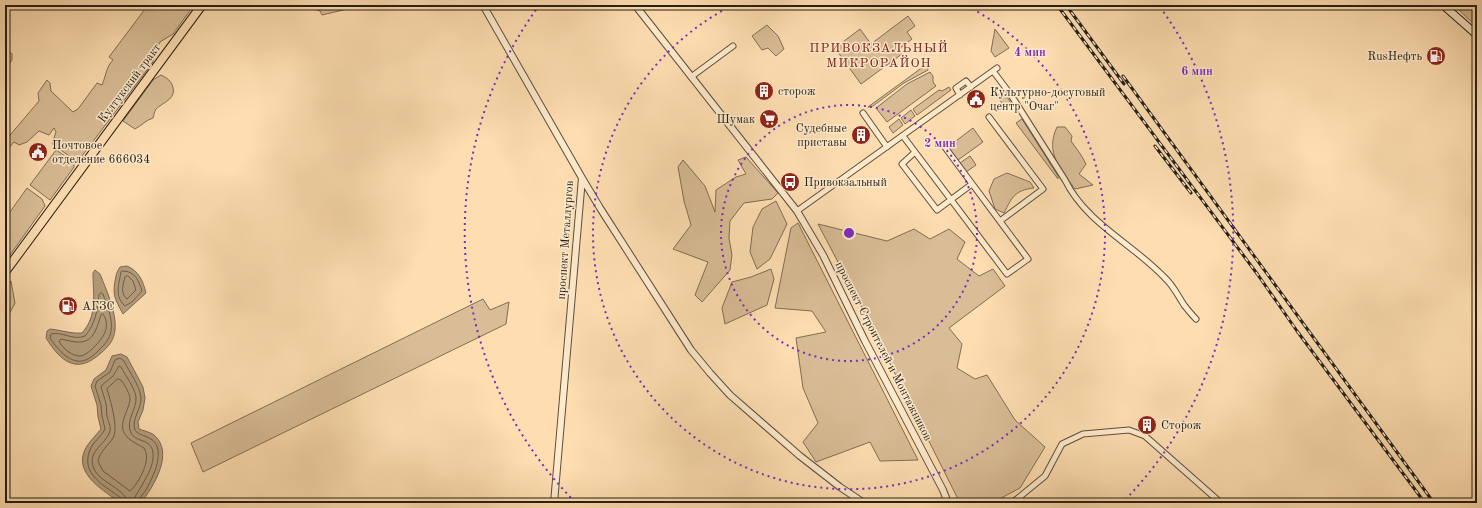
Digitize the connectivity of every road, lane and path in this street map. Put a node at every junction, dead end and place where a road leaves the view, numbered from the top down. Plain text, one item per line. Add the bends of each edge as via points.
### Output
1 (202, 5) edge
2 (482, 5) edge
3 (635, 5) edge
4 (1443, 5) edge
5 (1477, 35) edge
6 (733, 46) dead end
7 (691, 77) junction
8 (971, 87) junction
9 (960, 95) junction
10 (863, 113) dead end
11 (989, 117) dead end
12 (903, 136) junction
13 (944, 146) dead end
14 (887, 147) junction
15 (916, 152) junction
16 (582, 178) junction
17 (972, 184) junction
18 (952, 200) junction
19 (797, 211) junction
20 (1000, 221) junction
21 (5, 272) edge
22 (1196, 319) dead end
23 (554, 503) edge
24 (864, 503) edge
25 (948, 503) edge
26 (1012, 503) edge
27 (1221, 503) edge

1 - 21 main road, Култукский тракт
2 - 16 street, проспект Металлургов
3 - 7 street, проспект Строителей и Монтажников
4 - 5 main road
6 - 7 street
7 - 19 street, проспект Строителей и Монтажников
8 - 9 street
8 - 9 street via 966,81 956,88
8 - 22 street via 995,70 1080,203 1115,237 1166,278
9 - 12 street
10 - 14 street
11 - 20 street via 1043,189
12 - 14 street
12 - 15 street
13 - 17 street
14 - 19 street
15 - 18 street
15 - 18 street via 902,164 937,210
16 - 23 street, проспект Металлургов
16 - 24 street via 687,344 710,373 735,400 800,456
17 - 18 street
17 - 20 street
18 - 20 street via 1008,274 1028,259
19 - 25 street, проспект Строителей и Монтажников via 823,255
26 - 27 street via 1045,476 1062,444 1082,434 1129,430 1145,436

